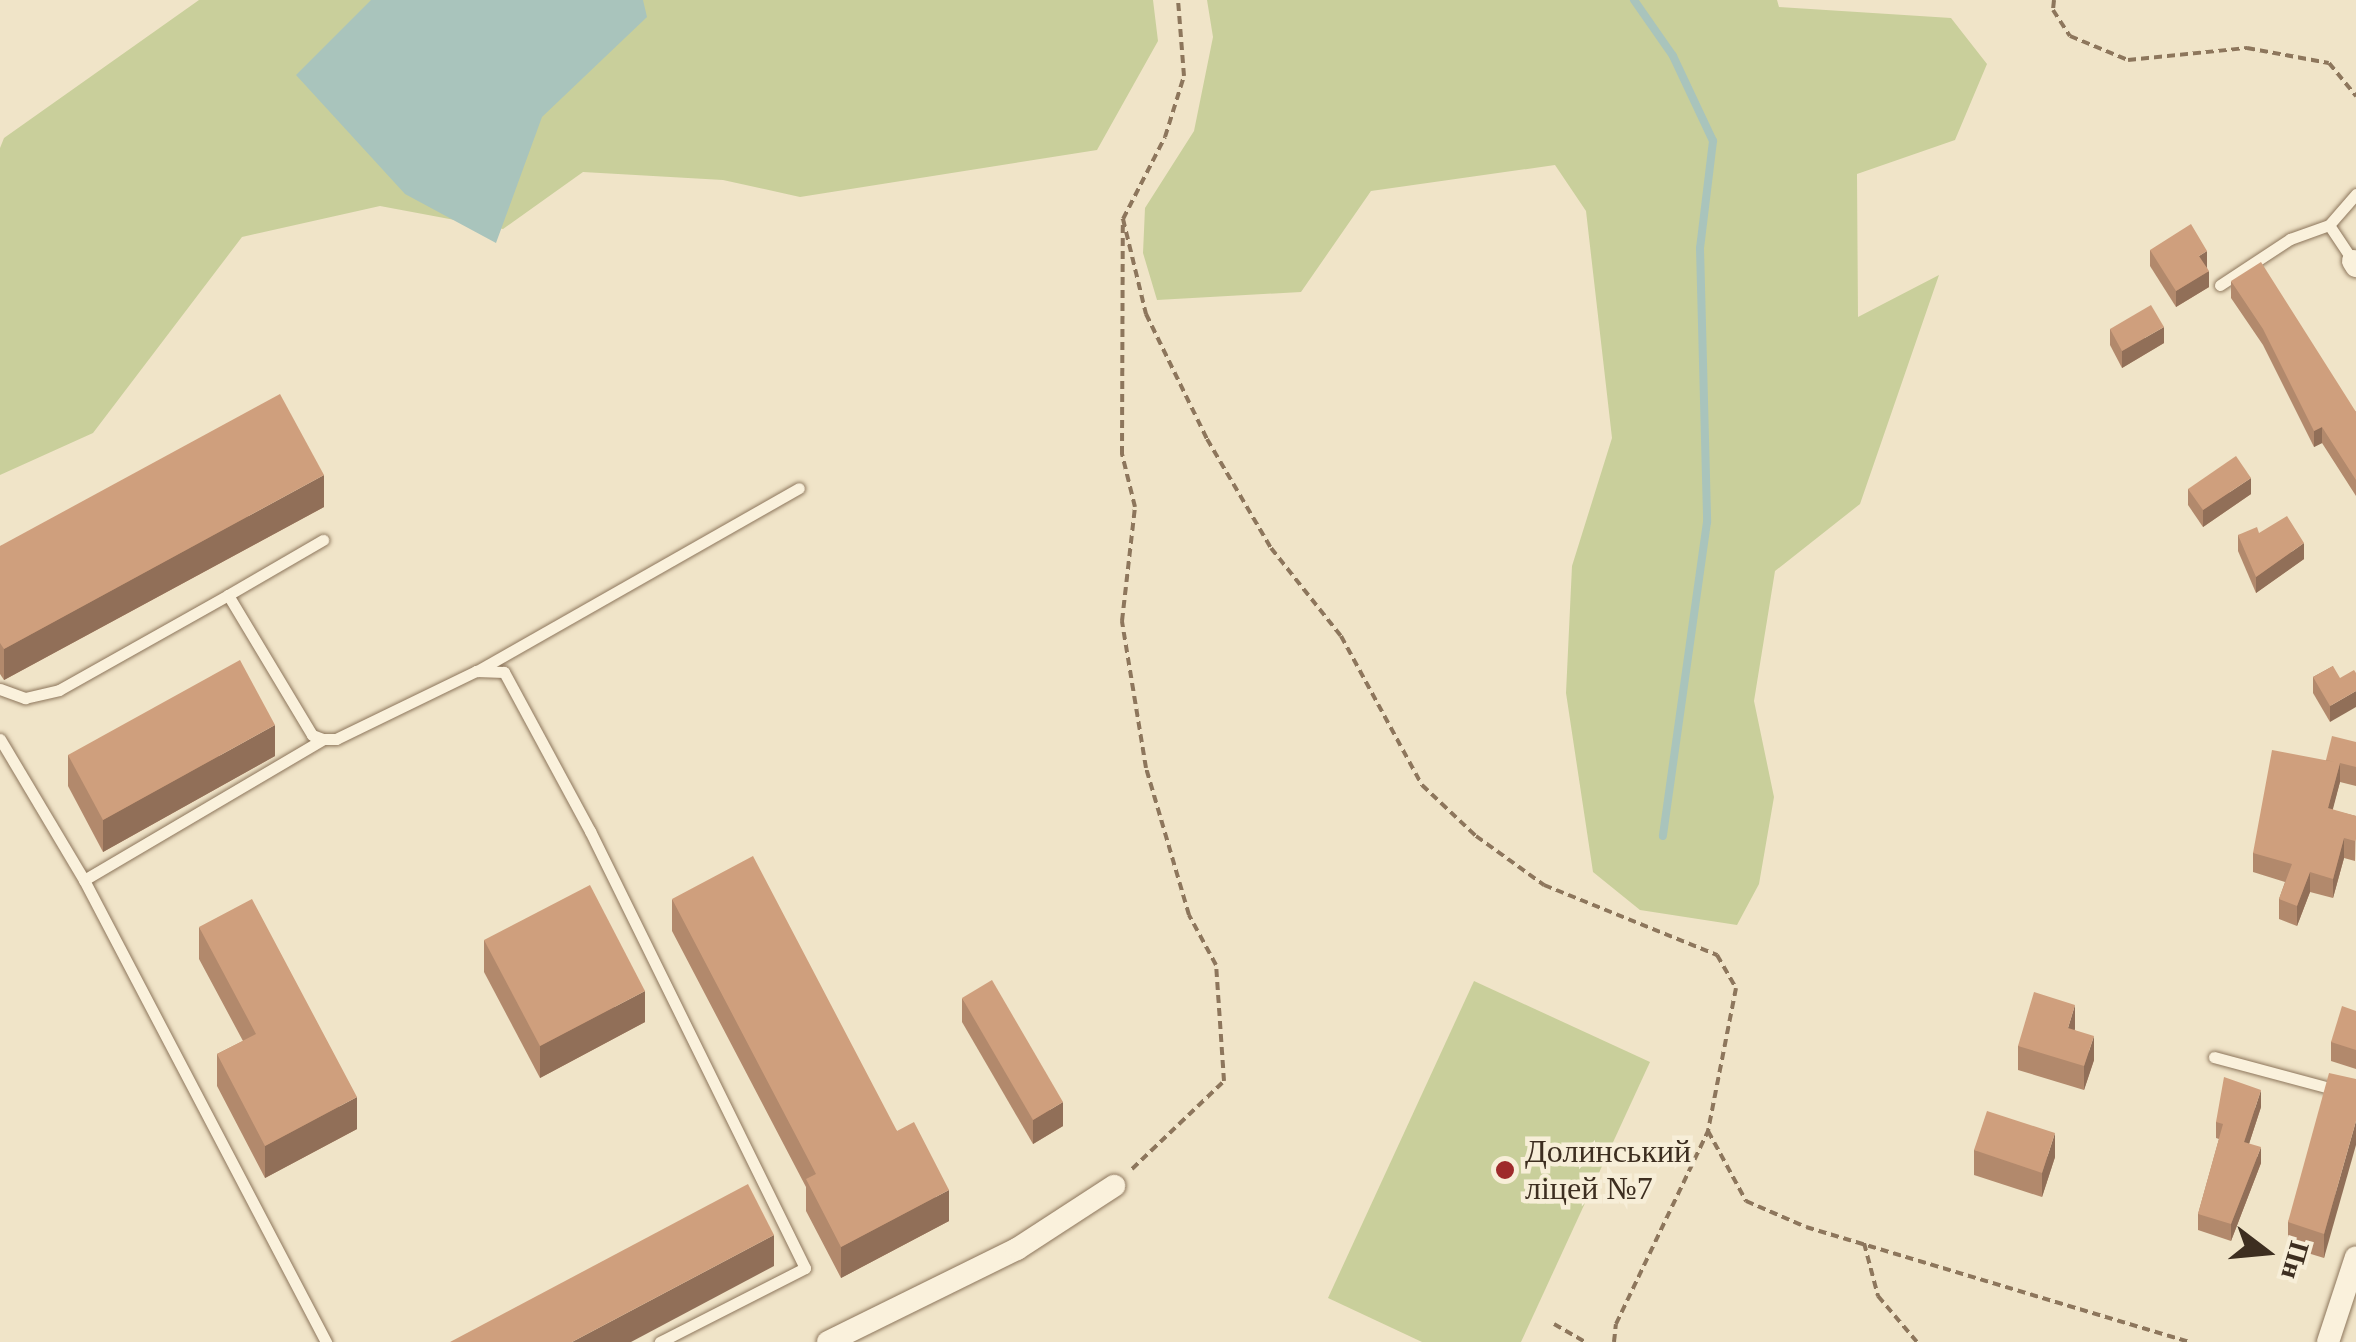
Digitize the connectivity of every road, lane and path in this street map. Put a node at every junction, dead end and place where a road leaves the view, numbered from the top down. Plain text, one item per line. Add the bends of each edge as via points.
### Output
1 (1178, 0) edge
2 (2054, 0) edge
3 (2356, 96) edge
4 (2356, 194) edge
5 (1122, 220) junction
6 (2329, 225) junction
7 (2354, 264) edge
8 (2220, 285) dead end
9 (799, 488) dead end
10 (323, 540) dead end
11 (228, 595) junction
12 (476, 671) junction
13 (0, 689) edge
14 (0, 739) edge
15 (323, 740) junction
16 (84, 880) junction
17 (2214, 1057) dead end
18 (2356, 1096) edge
19 (1708, 1130) junction
20 (1114, 1186) joint
21 (1864, 1243) junction
22 (2356, 1256) edge
23 (1554, 1324) dead end
24 (326, 1342) edge
25 (660, 1342) edge
26 (828, 1342) edge
27 (1585, 1342) edge
28 (1614, 1342) edge
29 (1916, 1342) edge
30 (2190, 1342) edge
31 (2328, 1342) edge

1 - 5 path via 1184,76 1165,137
2 - 3 path via 2070,36 2128,60 2247,48 2329,63
4 - 6 lane
5 - 19 path via 1146,314 1207,439 1271,548 1341,636 1422,785 1476,836 1544,885 1717,954 1736,988
5 - 20 path via 1122,454 1135,506 1122,622 1146,768 1188,915 1216,965 1224,1081
6 - 7 lane
6 - 8 lane via 2290,239
9 - 12 lane
10 - 11 lane
11 - 13 lane via 59,690 25,698
11 - 15 lane via 312,735
12 - 15 lane via 336,740
12 - 25 lane via 504,672 805,1268
14 - 16 lane
15 - 16 lane
16 - 24 lane
17 - 18 lane
19 - 21 path via 1746,1201
19 - 28 path via 1616,1324
20 - 26 street via 1018,1249
21 - 29 path via 1878,1296
21 - 30 path
22 - 31 street
23 - 27 path

